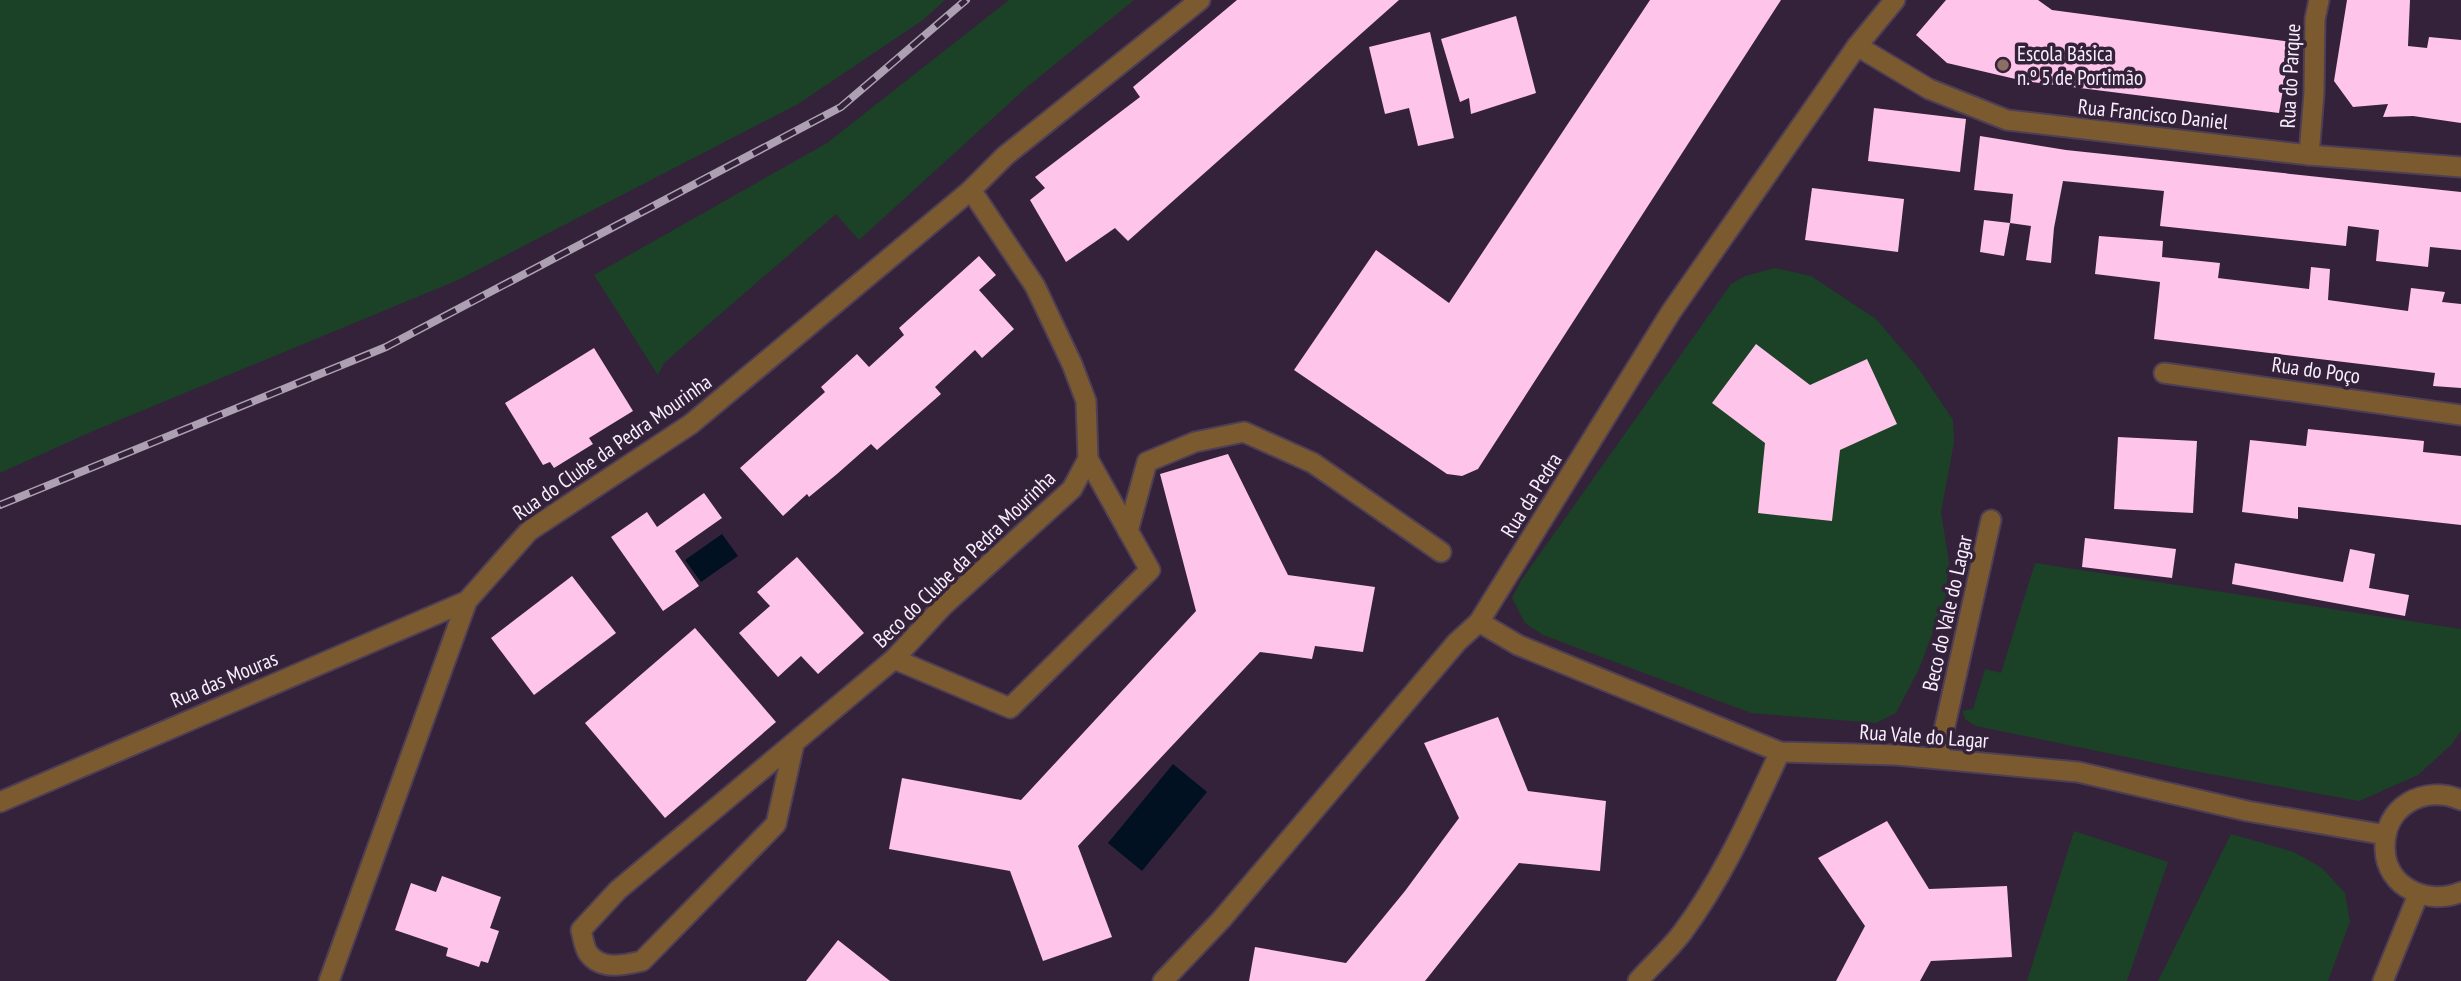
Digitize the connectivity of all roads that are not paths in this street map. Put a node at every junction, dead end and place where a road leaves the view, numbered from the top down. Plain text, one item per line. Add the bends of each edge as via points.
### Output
1 (1200, 0) edge
2 (1895, 0) edge
3 (2319, 0) edge
4 (1857, 46) junction
5 (2309, 155) junction
6 (2461, 167) edge
7 (971, 190) junction
8 (2164, 373) dead end
9 (2461, 415) edge
10 (1088, 459) junction
11 (1991, 520) dead end
12 (1128, 531) junction
13 (1441, 552) dead end
14 (467, 601) junction
15 (1479, 622) junction
16 (894, 659) junction
17 (794, 744) junction
18 (1780, 752) junction
19 (1938, 757) junction
20 (2460, 798) edge
21 (0, 802) edge
22 (2386, 835) junction
23 (2461, 892) edge
24 (2418, 895) junction
25 (329, 981) edge
26 (1163, 981) edge
27 (1638, 981) edge
28 (2383, 981) edge

1 - 7 street, Rua do Clube da Pedra Mourinha via 1005,156
2 - 4 street, Rua da Pedra
3 - 5 street, Rua do Parque
4 - 5 street, Rua Francisco Daniel via 1929,89 2007,120
4 - 15 street, Rua da Pedra via 1671,312
5 - 6 street, Rua Francisco Daniel
7 - 10 street via 1035,286 1072,364 1086,401
7 - 14 street, Rua do Clube da Pedra Mourinha via 691,424 529,531
8 - 9 street, Rua do Poço
10 - 12 street
10 - 16 street, Beco do Clube da Pedra Mourinha via 1072,489 943,606
11 - 19 street, Beco do Vale do Lagar
12 - 13 street via 1147,463 1195,442 1244,432 1313,463
12 - 16 street via 1150,570 1010,708
14 - 21 street, Rua das Mouras
14 - 25 street, Rua do Clube da Pedra Mourinha
15 - 18 street, Rua Vale do Lagar via 1518,645
15 - 26 street, Rua da Pedra
16 - 17 street, Beco do Clube da Pedra Mourinha
17 - 17 street, Beco do Clube da Pedra Mourinha via 618,890 581,930 587,952 616,967 642,961 776,824
18 - 19 street, Rua Vale do Lagar
18 - 27 street via 1713,886 1681,934
19 - 22 street, Rua Vale do Lagar via 2078,772 2247,811
20 - 22 street via 2429,794 2414,799 2396,814
22 - 24 street via 2388,864 2395,877
23 - 24 street via 2449,897
24 - 28 street

